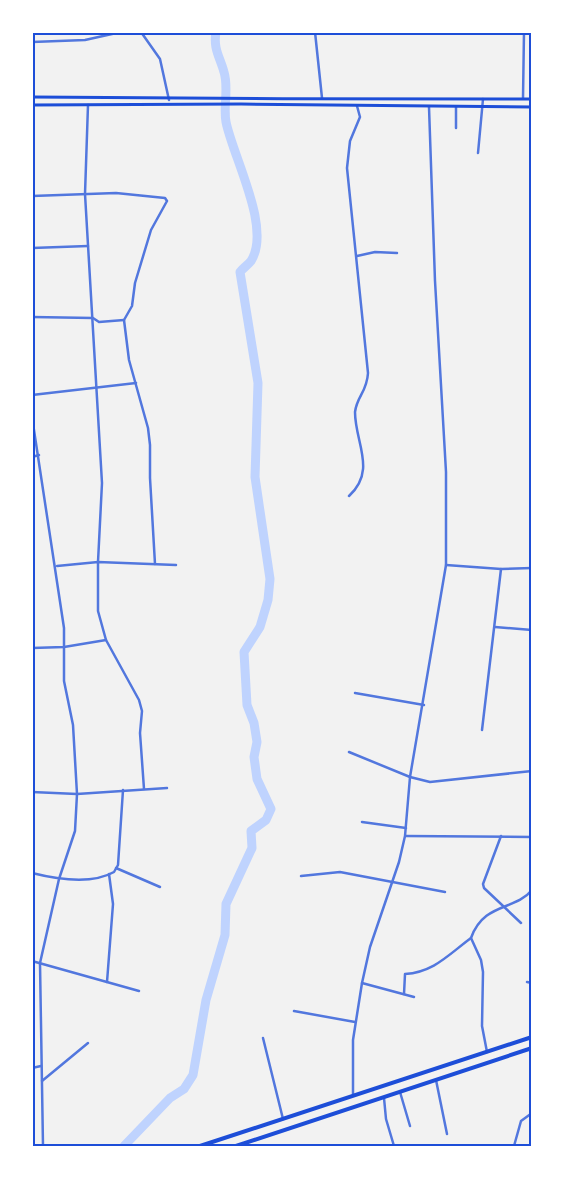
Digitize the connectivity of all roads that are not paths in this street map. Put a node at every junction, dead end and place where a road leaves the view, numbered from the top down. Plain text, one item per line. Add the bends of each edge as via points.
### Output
1 (121, 32) edge
2 (140, 32) edge
3 (315, 32) edge
4 (524, 32) edge
5 (32, 42) edge
6 (32, 97) edge
7 (111, 98) junction
8 (322, 98) junction
9 (483, 98) junction
10 (523, 99) junction
11 (532, 99) edge
12 (168, 100) junction
13 (32, 105) edge
14 (88, 106) junction
15 (110, 106) junction
16 (357, 106) junction
17 (456, 106) junction
18 (483, 106) junction
19 (429, 107) junction
20 (532, 107) edge
21 (456, 128) dead end
22 (478, 153) dead end
23 (85, 194) junction
24 (32, 196) edge
25 (88, 246) junction
26 (32, 248) edge
27 (397, 253) dead end
28 (357, 256) junction
29 (32, 317) edge
30 (93, 318) junction
31 (124, 320) junction
32 (136, 382) junction
33 (98, 388) junction
34 (32, 395) edge
35 (32, 416) edge
36 (39, 455) junction
37 (32, 457) edge
38 (349, 496) dead end
39 (98, 562) junction
40 (155, 564) junction
41 (176, 565) dead end
42 (446, 565) junction
43 (56, 566) junction
44 (532, 568) edge
45 (501, 569) junction
46 (495, 627) junction
47 (532, 630) edge
48 (106, 640) junction
49 (64, 647) junction
50 (32, 648) edge
51 (355, 693) dead end
52 (424, 705) junction
53 (482, 730) dead end
54 (349, 752) dead end
55 (532, 771) edge
56 (410, 777) junction
57 (167, 788) dead end
58 (144, 789) junction
59 (123, 790) junction
60 (32, 792) edge
61 (77, 794) junction
62 (362, 822) dead end
63 (406, 828) junction
64 (405, 836) junction
65 (502, 836) junction
66 (532, 837) edge
67 (116, 868) junction
68 (32, 873) edge
69 (109, 874) junction
70 (301, 876) dead end
71 (59, 878) junction
72 (392, 880) junction
73 (160, 887) dead end
74 (532, 890) edge
75 (445, 892) dead end
76 (503, 906) junction
77 (521, 923) dead end
78 (471, 938) junction
79 (32, 961) edge
80 (40, 963) junction
81 (107, 982) junction
82 (527, 982) dead end
83 (362, 983) junction
84 (532, 983) edge
85 (139, 991) dead end
86 (404, 994) junction
87 (414, 997) dead end
88 (294, 1011) dead end
89 (356, 1022) junction
90 (532, 1037) edge
91 (263, 1038) dead end
92 (88, 1043) dead end
93 (532, 1048) edge
94 (488, 1052) junction
95 (41, 1066) junction
96 (32, 1068) edge
97 (436, 1080) junction
98 (42, 1081) junction
99 (400, 1092) junction
100 (353, 1094) junction
101 (384, 1098) junction
102 (308, 1111) junction
103 (532, 1113) edge
104 (283, 1119) junction
105 (311, 1122) junction
106 (410, 1126) dead end
107 (447, 1134) dead end
108 (250, 1144) edge
109 (42, 1146) edge
110 (200, 1146) edge
111 (236, 1146) edge
112 (394, 1146) edge
113 (514, 1146) edge

1 - 5 street via 85,40
2 - 12 street via 160,59
3 - 8 street
4 - 10 street
6 - 7 main road
7 - 12 main road
7 - 15 main road
8 - 9 main road
8 - 12 main road
9 - 10 main road
9 - 18 street
10 - 11 main road
13 - 14 main road
14 - 15 main road
14 - 23 street
15 - 16 main road
16 - 19 main road
16 - 28 street via 360,117 350,141 347,168
17 - 18 main road
17 - 19 main road
17 - 21 street
18 - 20 main road
18 - 22 street
19 - 42 street via 446,472
23 - 24 street
23 - 25 street
23 - 31 street via 137,194 167,201 152,230 135,283 132,306
25 - 26 street
25 - 30 street
27 - 28 street via 375,252
28 - 38 street via 368,373 366,389 356,404 355,412 364,473
29 - 30 street
30 - 31 street via 99,322
30 - 33 street
31 - 32 street via 129,360
32 - 33 street
32 - 40 street via 150,445
33 - 34 street
33 - 39 street via 102,483
35 - 36 street
36 - 37 street
36 - 43 street
39 - 40 street
39 - 43 street
39 - 48 street via 98,611
40 - 41 street
42 - 45 street
42 - 52 street
43 - 49 street
44 - 45 street
45 - 46 street
46 - 47 street
46 - 53 street
48 - 49 street
48 - 58 street via 142,711 140,733
49 - 50 street
49 - 61 street via 64,681 73,726
51 - 52 street
52 - 56 street
54 - 56 street
55 - 56 street via 430,782
56 - 63 street
57 - 58 street
58 - 59 street
59 - 61 street
59 - 67 street
60 - 61 street
61 - 71 street via 76,831
62 - 63 street
63 - 64 street
64 - 65 street
64 - 72 street
65 - 66 street
65 - 76 street via 483,884
67 - 69 street
67 - 73 street
68 - 71 street
69 - 71 street
69 - 81 street via 113,904
70 - 72 street via 340,872
71 - 80 street
72 - 75 street
72 - 83 street
74 - 76 street
76 - 77 street
76 - 78 street via 485,917
78 - 86 street via 434,968 405,974
78 - 94 street via 483,972 482,1026
79 - 80 street
80 - 81 street
80 - 95 street
81 - 85 street
82 - 84 street
83 - 86 street
83 - 89 street
86 - 87 street
88 - 89 street
89 - 100 street
90 - 94 highway
91 - 104 street
92 - 98 street
93 - 97 highway
94 - 100 highway
95 - 96 street
95 - 98 street
97 - 99 highway
97 - 107 street
98 - 109 street
99 - 101 highway
99 - 106 street
100 - 102 highway
101 - 105 highway
101 - 112 street
102 - 104 highway
102 - 105 highway
103 - 113 street via 521,1121
104 - 110 highway
105 - 108 highway
108 - 111 highway

